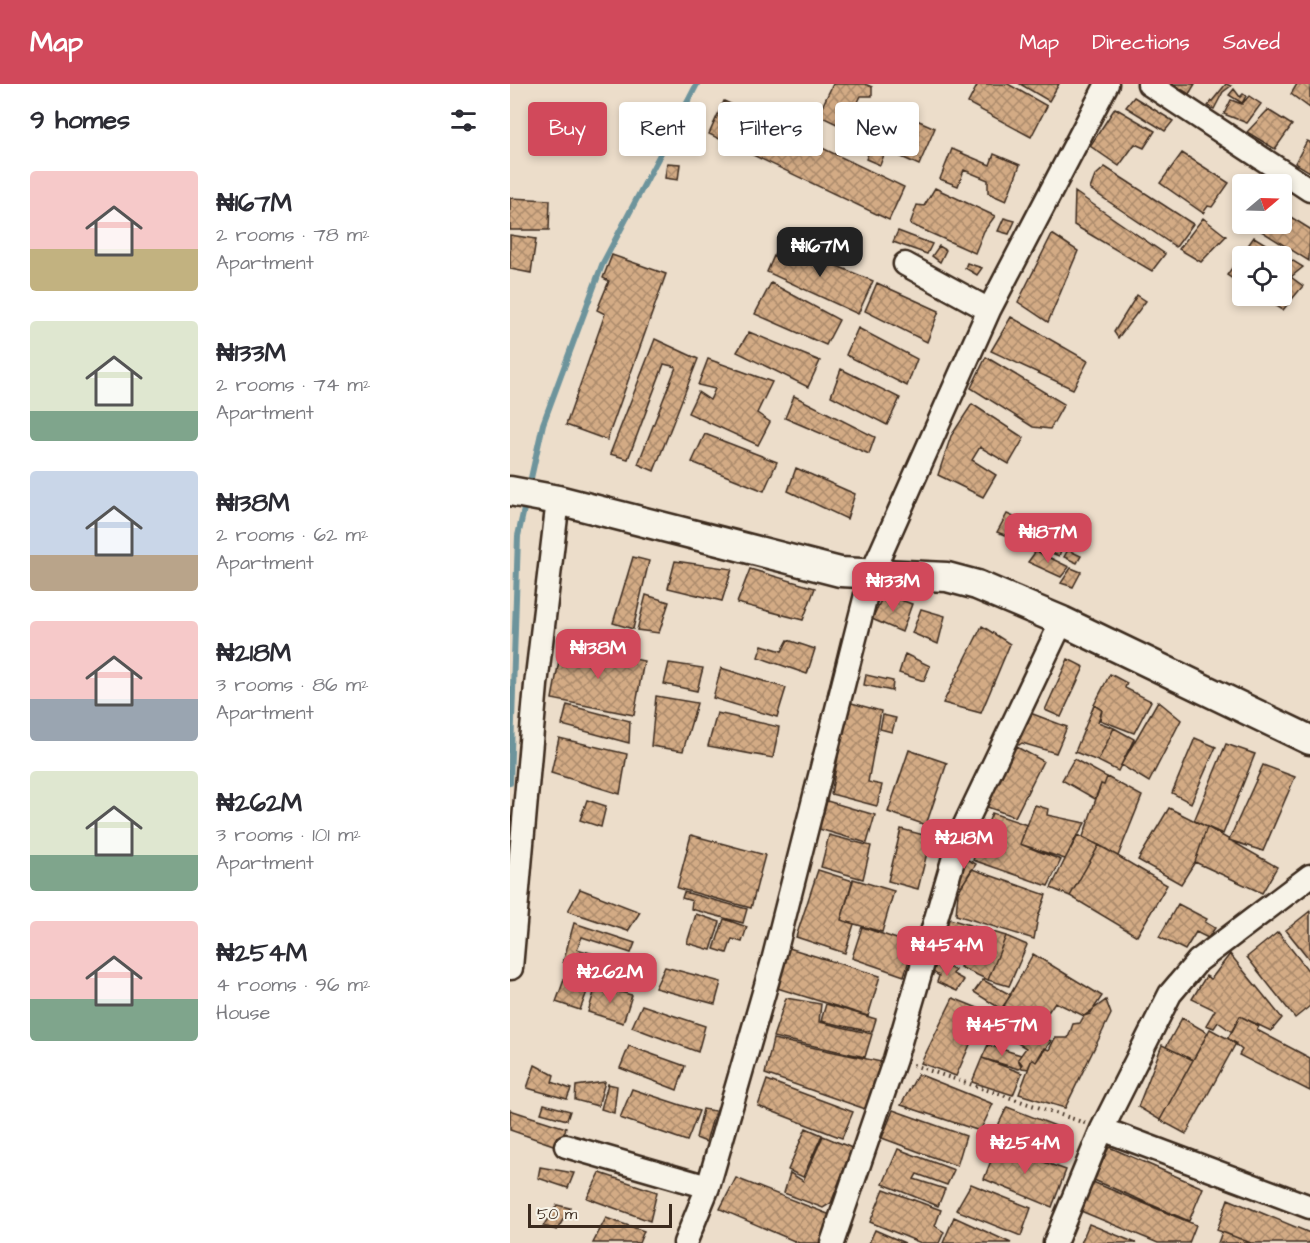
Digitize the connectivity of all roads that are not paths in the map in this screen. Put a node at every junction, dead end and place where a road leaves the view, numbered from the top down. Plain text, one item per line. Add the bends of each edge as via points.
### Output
1 (1107, 84) edge
2 (1149, 84) edge
3 (1310, 190) edge
4 (905, 264) dead end
5 (989, 310) junction
6 (510, 491) edge
7 (552, 500) junction
8 (871, 575) junction
9 (1062, 621) junction
10 (1310, 740) edge
11 (1310, 876) edge
12 (511, 968) edge
13 (1102, 1129) junction
14 (566, 1146) dead end
15 (708, 1187) junction
16 (1310, 1207) edge
17 (685, 1243) edge
18 (832, 1243) edge
19 (1055, 1243) edge

1 - 5 street
2 - 3 street
4 - 5 street
5 - 8 street
6 - 7 street
7 - 8 street via 840,572
7 - 12 street
8 - 9 street via 947,577 977,585
8 - 15 street via 773,962
9 - 10 street
9 - 18 street via 961,833 895,1059
11 - 13 street via 1198,961 1170,994
13 - 16 street
13 - 19 street
14 - 15 street
15 - 17 street

